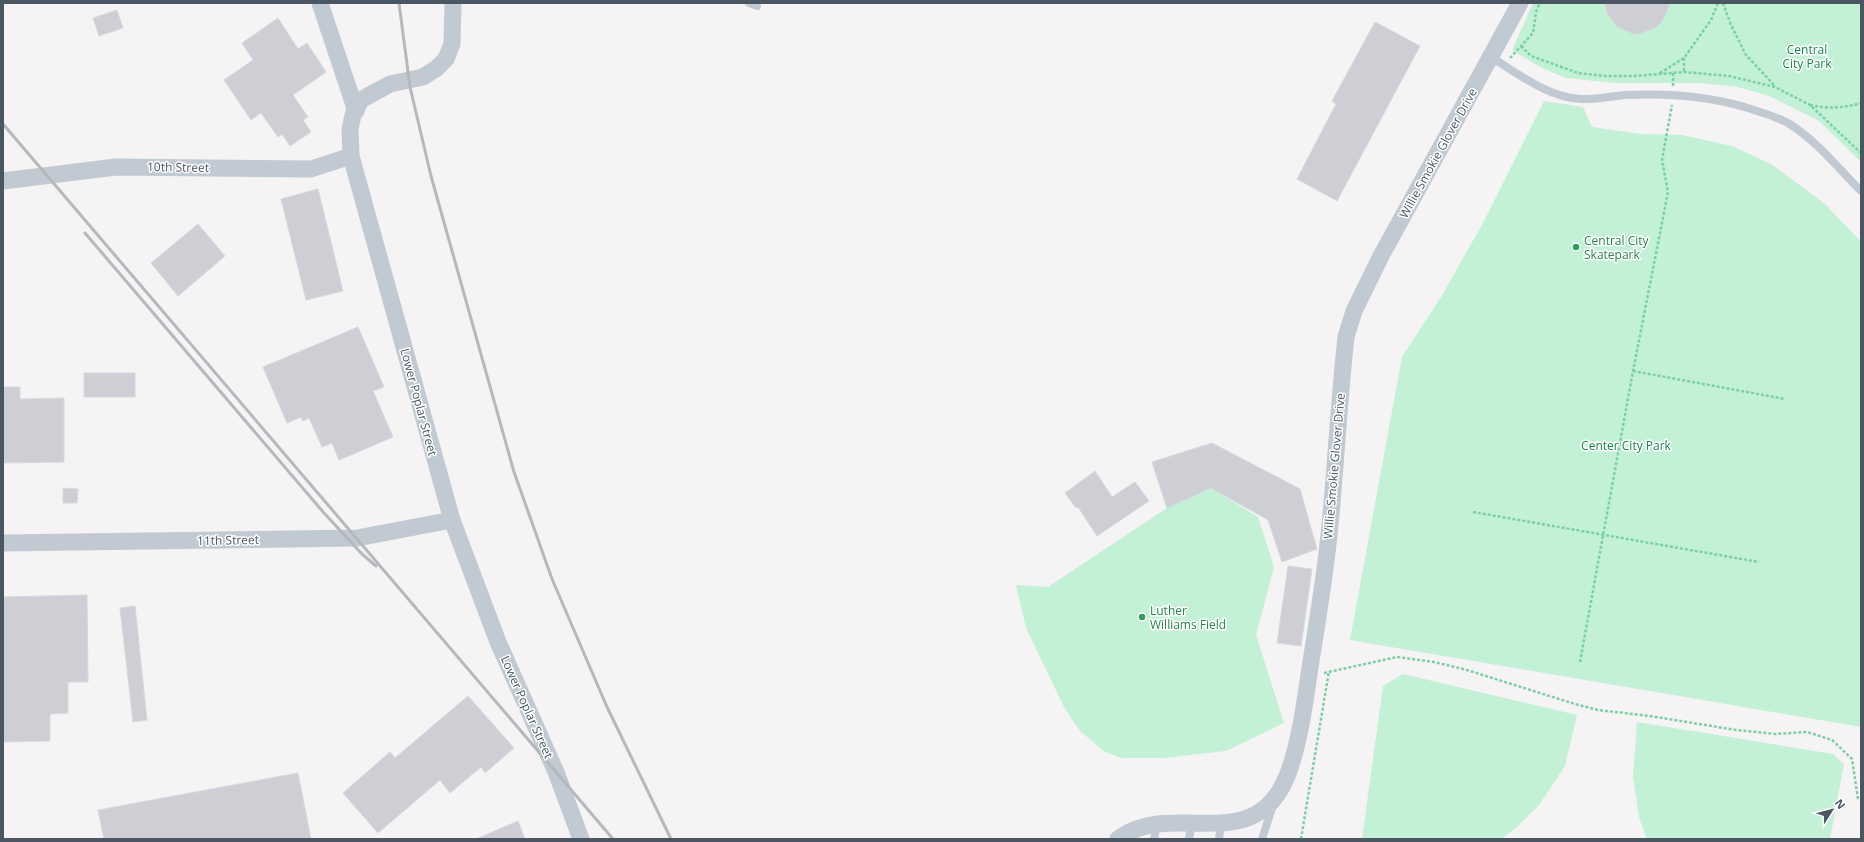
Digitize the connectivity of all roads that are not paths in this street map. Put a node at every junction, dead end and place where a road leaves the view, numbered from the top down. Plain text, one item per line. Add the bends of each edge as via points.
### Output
1 (320, 3) edge
2 (453, 3) edge
3 (749, 3) edge
4 (1520, 3) edge
5 (757, 6) dead end
6 (1497, 61) junction
7 (356, 111) junction
8 (351, 156) junction
9 (3, 181) edge
10 (1861, 191) edge
11 (452, 520) junction
12 (3, 543) edge
13 (1275, 799) junction
14 (1192, 822) junction
15 (1155, 831) edge
16 (1220, 831) edge
17 (1121, 838) edge
18 (581, 839) edge
19 (1189, 839) edge
20 (1262, 839) edge

1 - 7 street
2 - 7 street, Lower Poplar Street via 452,44 446,59 423,77 390,84 374,92 362,100
3 - 5 lane
4 - 6 street, Willie Smokie Glover Drive
6 - 10 lane via 1535,84 1580,99 1673,94 1746,107 1787,123 1804,134
6 - 13 street, Willie Smokie Glover Drive via 1368,279 1346,337 1330,527 1308,678 1290,768
7 - 8 street, Lower Poplar Street via 350,129
8 - 9 street, 10th Street via 311,169 116,167
8 - 11 street, Lower Poplar Street
11 - 12 street, 11th Street via 357,538
11 - 18 street, Lower Poplar Street via 498,642 556,772
13 - 16 street, Willie Smokie Glover Drive via 1250,818 1234,822
13 - 20 lane
14 - 15 street, Willie Smokie Glover Drive
14 - 16 street, Willie Smokie Glover Drive
14 - 19 lane
15 - 17 street, Willie Smokie Glover Drive via 1139,828

